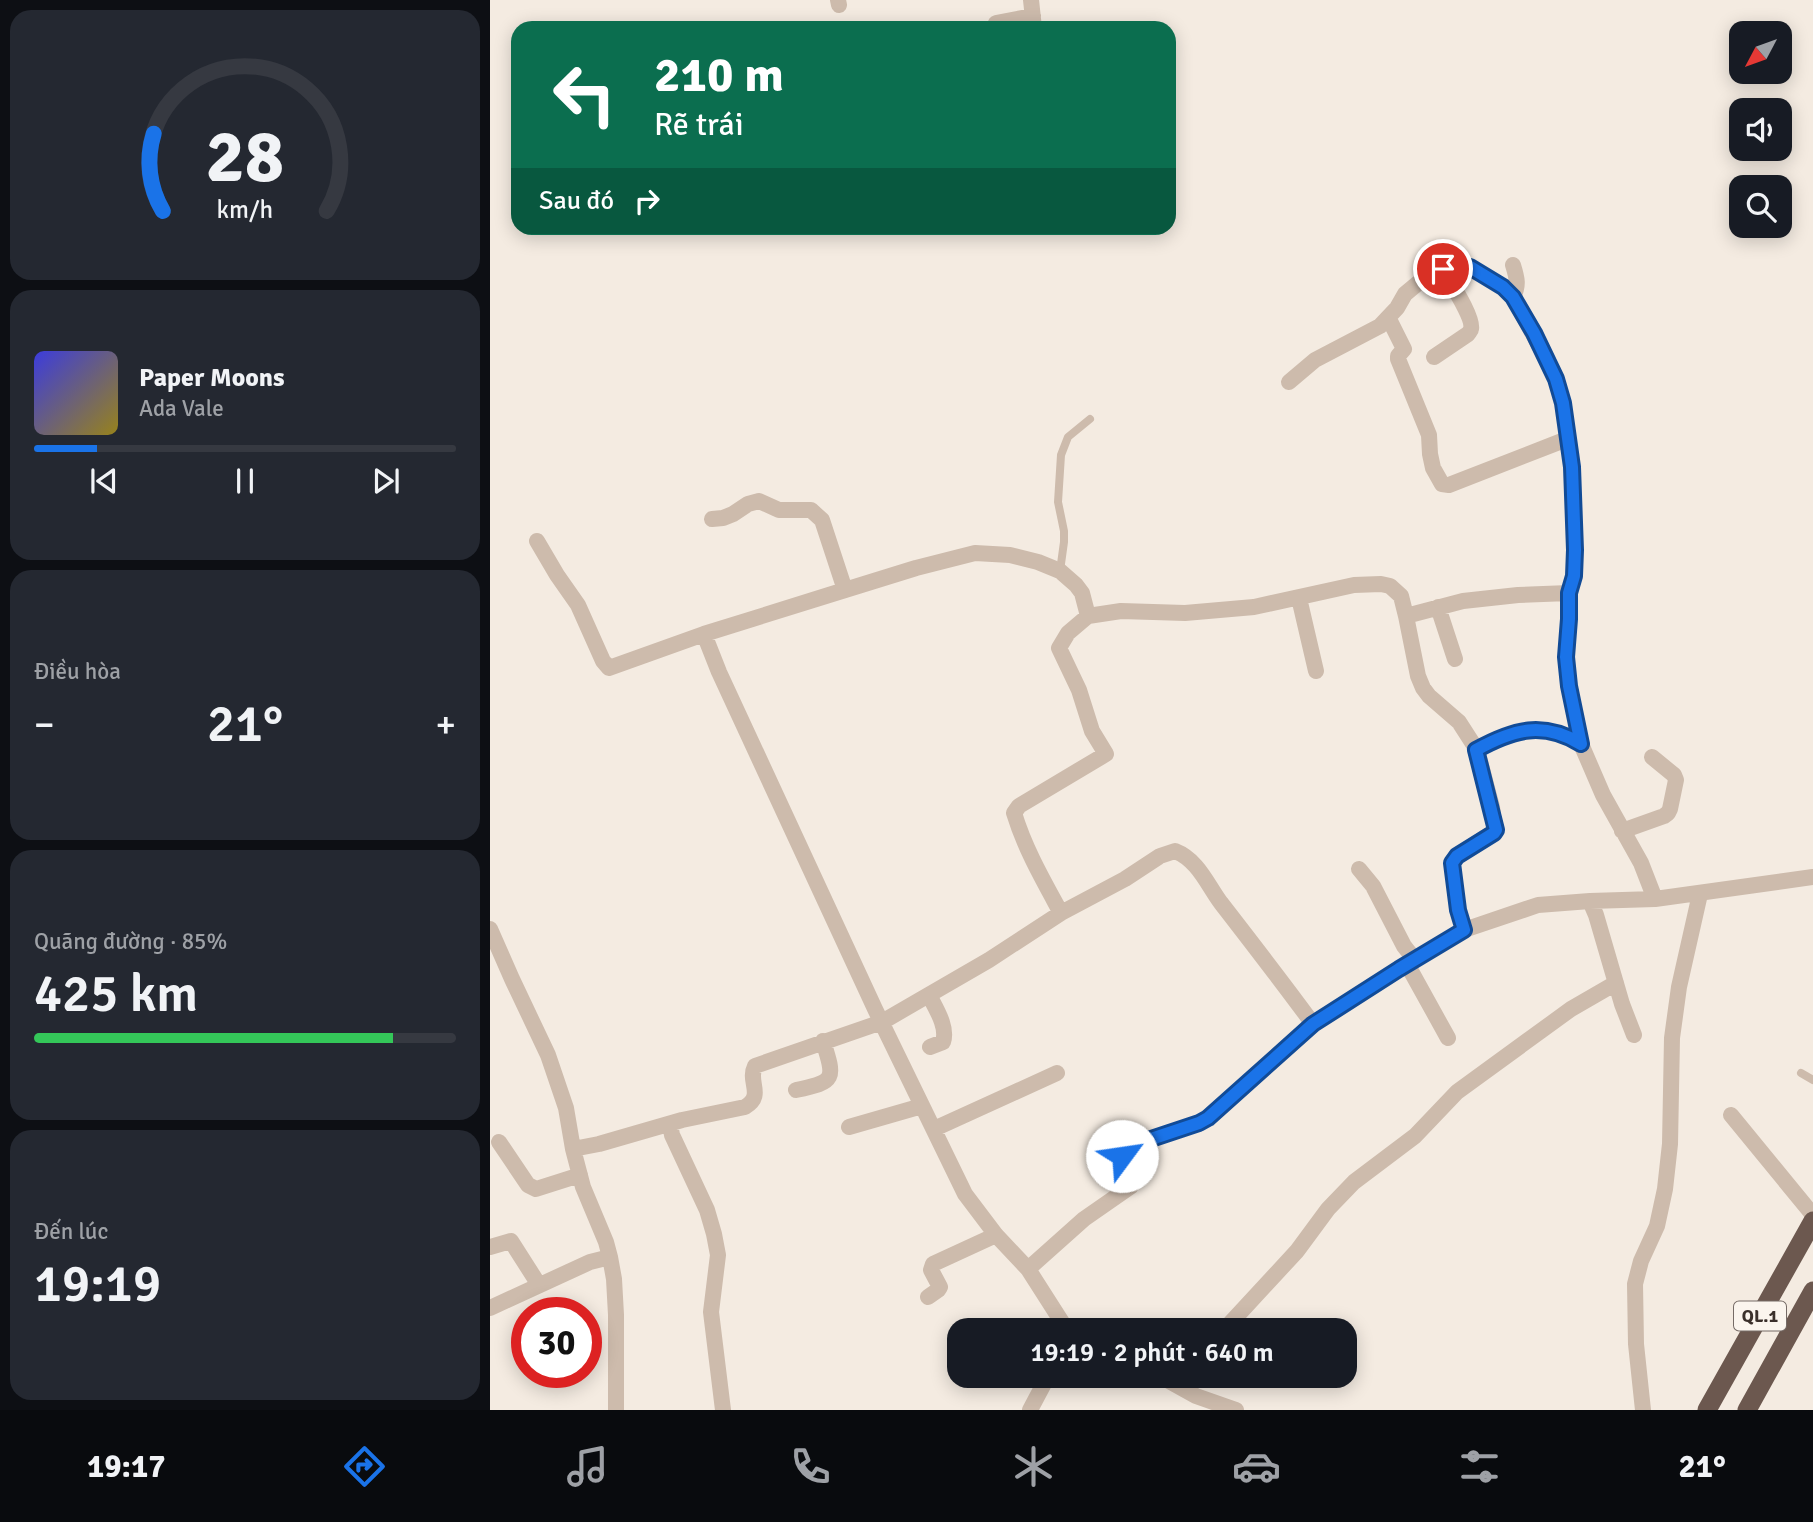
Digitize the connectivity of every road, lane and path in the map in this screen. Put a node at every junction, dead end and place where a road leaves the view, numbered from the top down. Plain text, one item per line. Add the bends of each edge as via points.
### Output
1 (1033, 15) edge
2 (1005, 21) edge
3 (1513, 265) dead end
4 (1443, 269) junction
5 (1513, 297) junction
6 (1389, 319) junction
7 (1434, 357) dead end
8 (1289, 382) dead end
9 (1090, 419) dead end
10 (1567, 439) junction
11 (712, 519) dead end
12 (537, 541) dead end
13 (1060, 571) junction
14 (845, 590) junction
15 (1569, 593) junction
16 (1299, 598) junction
17 (1438, 607) junction
18 (1406, 616) junction
19 (1088, 617) junction
20 (704, 635) junction
21 (1455, 660) dead end
22 (1315, 671) dead end
23 (1581, 744) junction
24 (1476, 750) junction
25 (1652, 757) dead end
26 (1622, 831) junction
27 (1359, 869) dead end
28 (1813, 877) edge
29 (1700, 894) junction
30 (1655, 899) junction
31 (1590, 901) junction
32 (1061, 913) junction
33 (1464, 930) junction
34 (492, 938) edge
35 (1411, 962) junction
36 (1616, 983) junction
37 (929, 995) junction
38 (882, 1022) junction
39 (1313, 1024) junction
40 (1634, 1035) dead end
41 (1448, 1038) dead end
42 (823, 1041) junction
43 (930, 1047) dead end
44 (1057, 1073) dead end
45 (1801, 1073) dead end
46 (1813, 1080) edge
47 (796, 1090) dead end
48 (922, 1106) junction
49 (1731, 1115) dead end
50 (670, 1124) junction
51 (849, 1127) dead end
52 (934, 1129) junction
53 (499, 1142) dead end
54 (573, 1149) junction
55 (580, 1175) junction
56 (1813, 1215) edge
57 (1813, 1221) edge
58 (996, 1235) junction
59 (490, 1247) edge
60 (610, 1257) junction
61 (1028, 1269) junction
62 (539, 1285) junction
63 (1813, 1291) edge
64 (928, 1297) dead end
65 (490, 1308) edge
66 (1059, 1318) edge
67 (1236, 1318) edge
68 (1042, 1388) edge
69 (1187, 1388) edge
70 (616, 1410) edge
71 (723, 1410) edge
72 (1030, 1410) edge
73 (1236, 1410) edge
74 (1643, 1410) edge
75 (1707, 1410) edge
76 (1747, 1410) edge

1 - 2 street
3 - 5 street via 1518,283
4 - 5 street via 1470,267
4 - 6 street via 1405,294
4 - 7 street via 1465,307 1471,330
5 - 10 street via 1556,379
6 - 8 street via 1315,360
6 - 10 street via 1404,349 1398,359 1429,435 1433,468 1442,484
9 - 13 lane via 1068,437 1061,455 1058,502 1064,531
10 - 15 street via 1575,550
11 - 14 street via 759,501 779,510 811,510 822,520
12 - 20 street via 578,605 610,668
13 - 14 street via 1010,555 975,553
13 - 19 street via 1082,593
14 - 20 street
15 - 17 street
15 - 23 street via 1566,657
16 - 18 street via 1354,585 1381,584 1401,596
16 - 19 street via 1216,611 1121,611
16 - 22 street
17 - 18 street
17 - 21 street
18 - 24 street via 1423,688 1459,722
19 - 32 street via 1068,633 1059,648 1106,754 1014,813 1035,867
20 - 38 street
23 - 24 street via 1566,735 1535,729 1507,735
23 - 26 street
24 - 33 street via 1496,830 1452,863
25 - 26 street via 1676,780 1670,808 1664,816
26 - 30 street
27 - 35 street via 1373,886
28 - 29 street
29 - 30 street
29 - 74 street via 1672,1038 1665,1189 1657,1226 1635,1284
30 - 31 street
31 - 33 street via 1538,905
31 - 36 street
32 - 37 street
32 - 39 street via 1160,856 1175,851 1185,855
33 - 35 street
34 - 54 street via 548,1055 566,1108
35 - 39 street
35 - 41 street
36 - 40 street
36 - 67 street via 1571,1009 1457,1092 1415,1136 1354,1182
37 - 38 street
37 - 43 street via 945,1037
38 - 42 street
38 - 48 street
39 - 61 street via 1208,1118 1124,1150 1130,1186
42 - 47 street via 831,1076 825,1083
42 - 50 street via 755,1066 755,1097 745,1107
44 - 52 street
45 - 46 lane
48 - 51 street
48 - 52 street
49 - 56 street
50 - 54 street
50 - 71 street via 707,1210 716,1244 711,1312
52 - 58 street via 965,1194
53 - 55 street via 532,1189
54 - 55 street
55 - 60 street
57 - 75 highway, QL.1
58 - 61 street
58 - 64 street via 933,1264 931,1270 940,1287
59 - 62 street via 511,1241
60 - 62 street
60 - 70 street via 616,1315
61 - 66 street
62 - 65 street
63 - 76 highway, QL.1
68 - 72 street
69 - 73 street via 1196,1396

